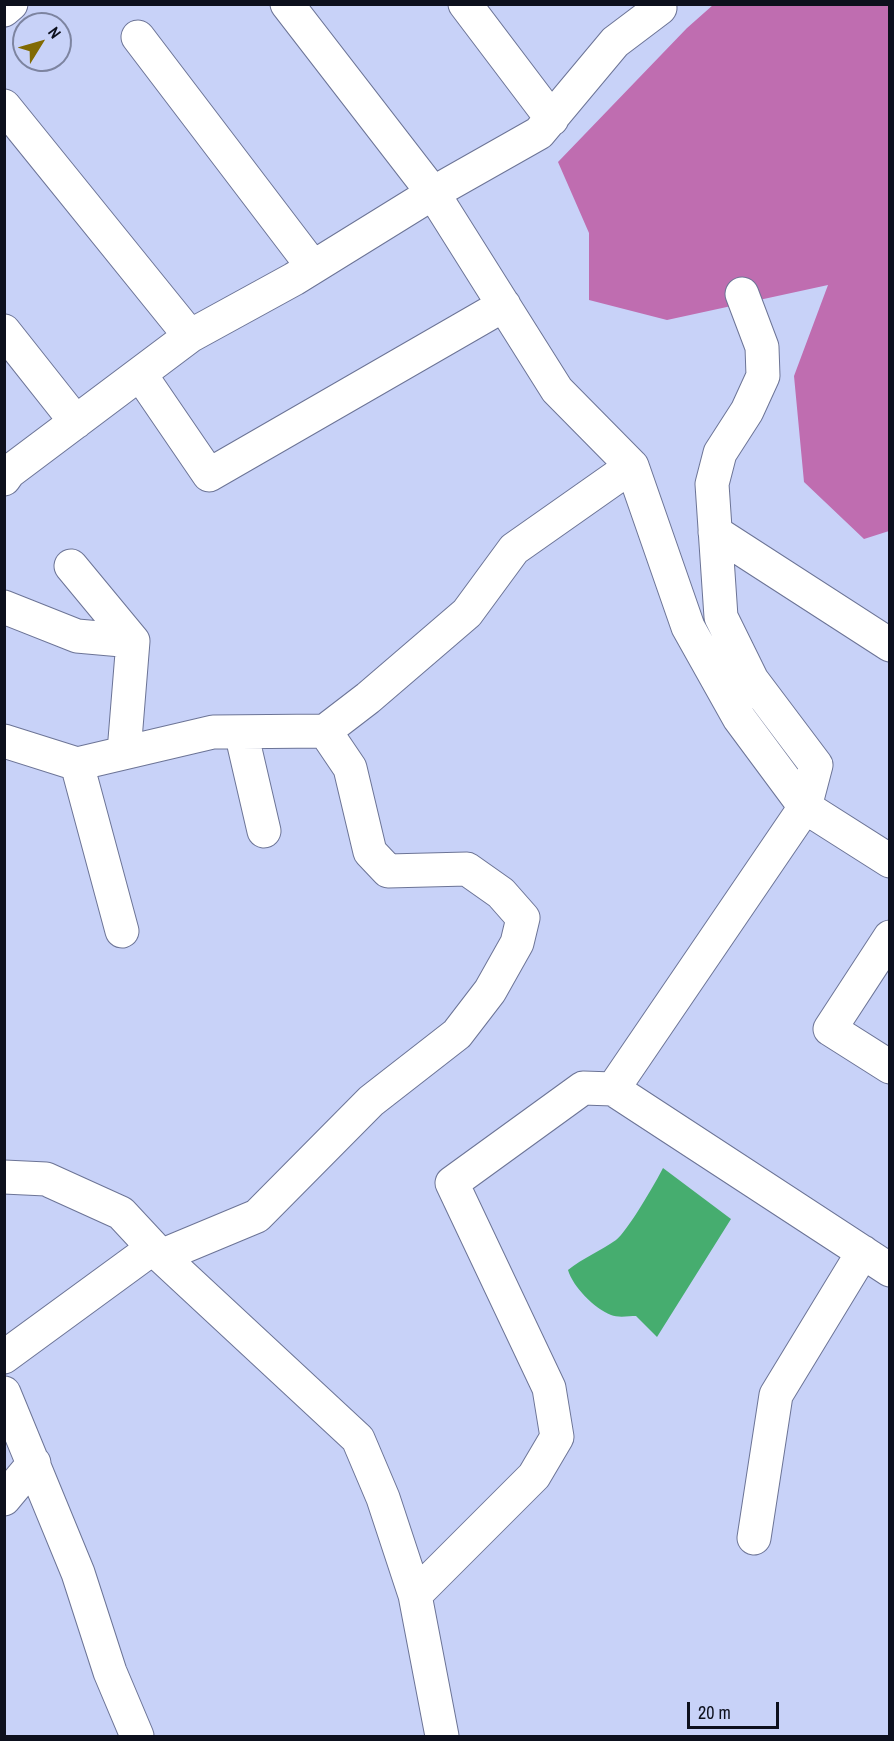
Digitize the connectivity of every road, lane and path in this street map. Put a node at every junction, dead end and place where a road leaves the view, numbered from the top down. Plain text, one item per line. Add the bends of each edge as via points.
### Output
1 (11, 4) edge
2 (288, 4) edge
3 (465, 4) edge
4 (660, 8) dead end
5 (4, 10) edge
6 (138, 37) dead end
7 (4, 106) edge
8 (552, 119) junction
9 (433, 193) junction
10 (313, 267) junction
11 (742, 294) dead end
12 (504, 305) junction
13 (4, 331) edge
14 (190, 336) junction
15 (140, 374) junction
16 (75, 422) junction
17 (632, 466) junction
18 (4, 479) edge
19 (715, 532) junction
20 (71, 566) dead end
21 (4, 607) edge
22 (133, 641) junction
23 (890, 645) edge
24 (324, 731) junction
25 (241, 732) junction
26 (4, 741) edge
27 (124, 752) junction
28 (77, 764) junction
29 (805, 807) junction
30 (264, 831) dead end
31 (890, 861) edge
32 (122, 931) dead end
33 (890, 937) edge
34 (890, 1068) edge
35 (613, 1089) junction
36 (4, 1178) edge
37 (157, 1252) junction
38 (863, 1252) junction
39 (890, 1270) edge
40 (4, 1357) edge
41 (4, 1393) edge
42 (34, 1463) junction
43 (4, 1499) edge
44 (754, 1538) dead end
45 (415, 1595) junction
46 (137, 1737) edge
47 (442, 1737) edge

1 - 5 street
2 - 9 street
3 - 8 street
4 - 8 street via 615,42
6 - 10 street
7 - 14 street
8 - 9 street via 539,133
9 - 10 street
9 - 12 street
10 - 14 street
11 - 19 street via 762,347 763,376 747,411 720,453 712,484
12 - 15 street via 209,475
12 - 17 street via 557,390
13 - 16 street
14 - 15 street
15 - 16 street
16 - 18 street
17 - 24 street via 514,549 467,613
17 - 29 street via 688,627 739,718
19 - 23 street
19 - 29 street via 721,617 752,680 816,765
20 - 22 street
21 - 22 street via 77,636
22 - 27 street
24 - 25 street
24 - 37 street via 350,768 370,852 388,871 467,868 501,893 523,918 517,943 490,991 457,1034 371,1101 257,1216
25 - 27 street via 213,732
25 - 30 street
26 - 28 street
27 - 28 street
28 - 32 street
29 - 31 street
29 - 35 street
33 - 34 street via 830,1029
35 - 38 street
35 - 45 street via 583,1088 452,1183 549,1388 556,1437 534,1476
36 - 37 street via 46,1179 121,1213
37 - 40 street
37 - 45 street via 358,1439 384,1498
38 - 39 street
38 - 44 street via 776,1395
41 - 42 street
42 - 43 street
42 - 46 street
45 - 47 street

